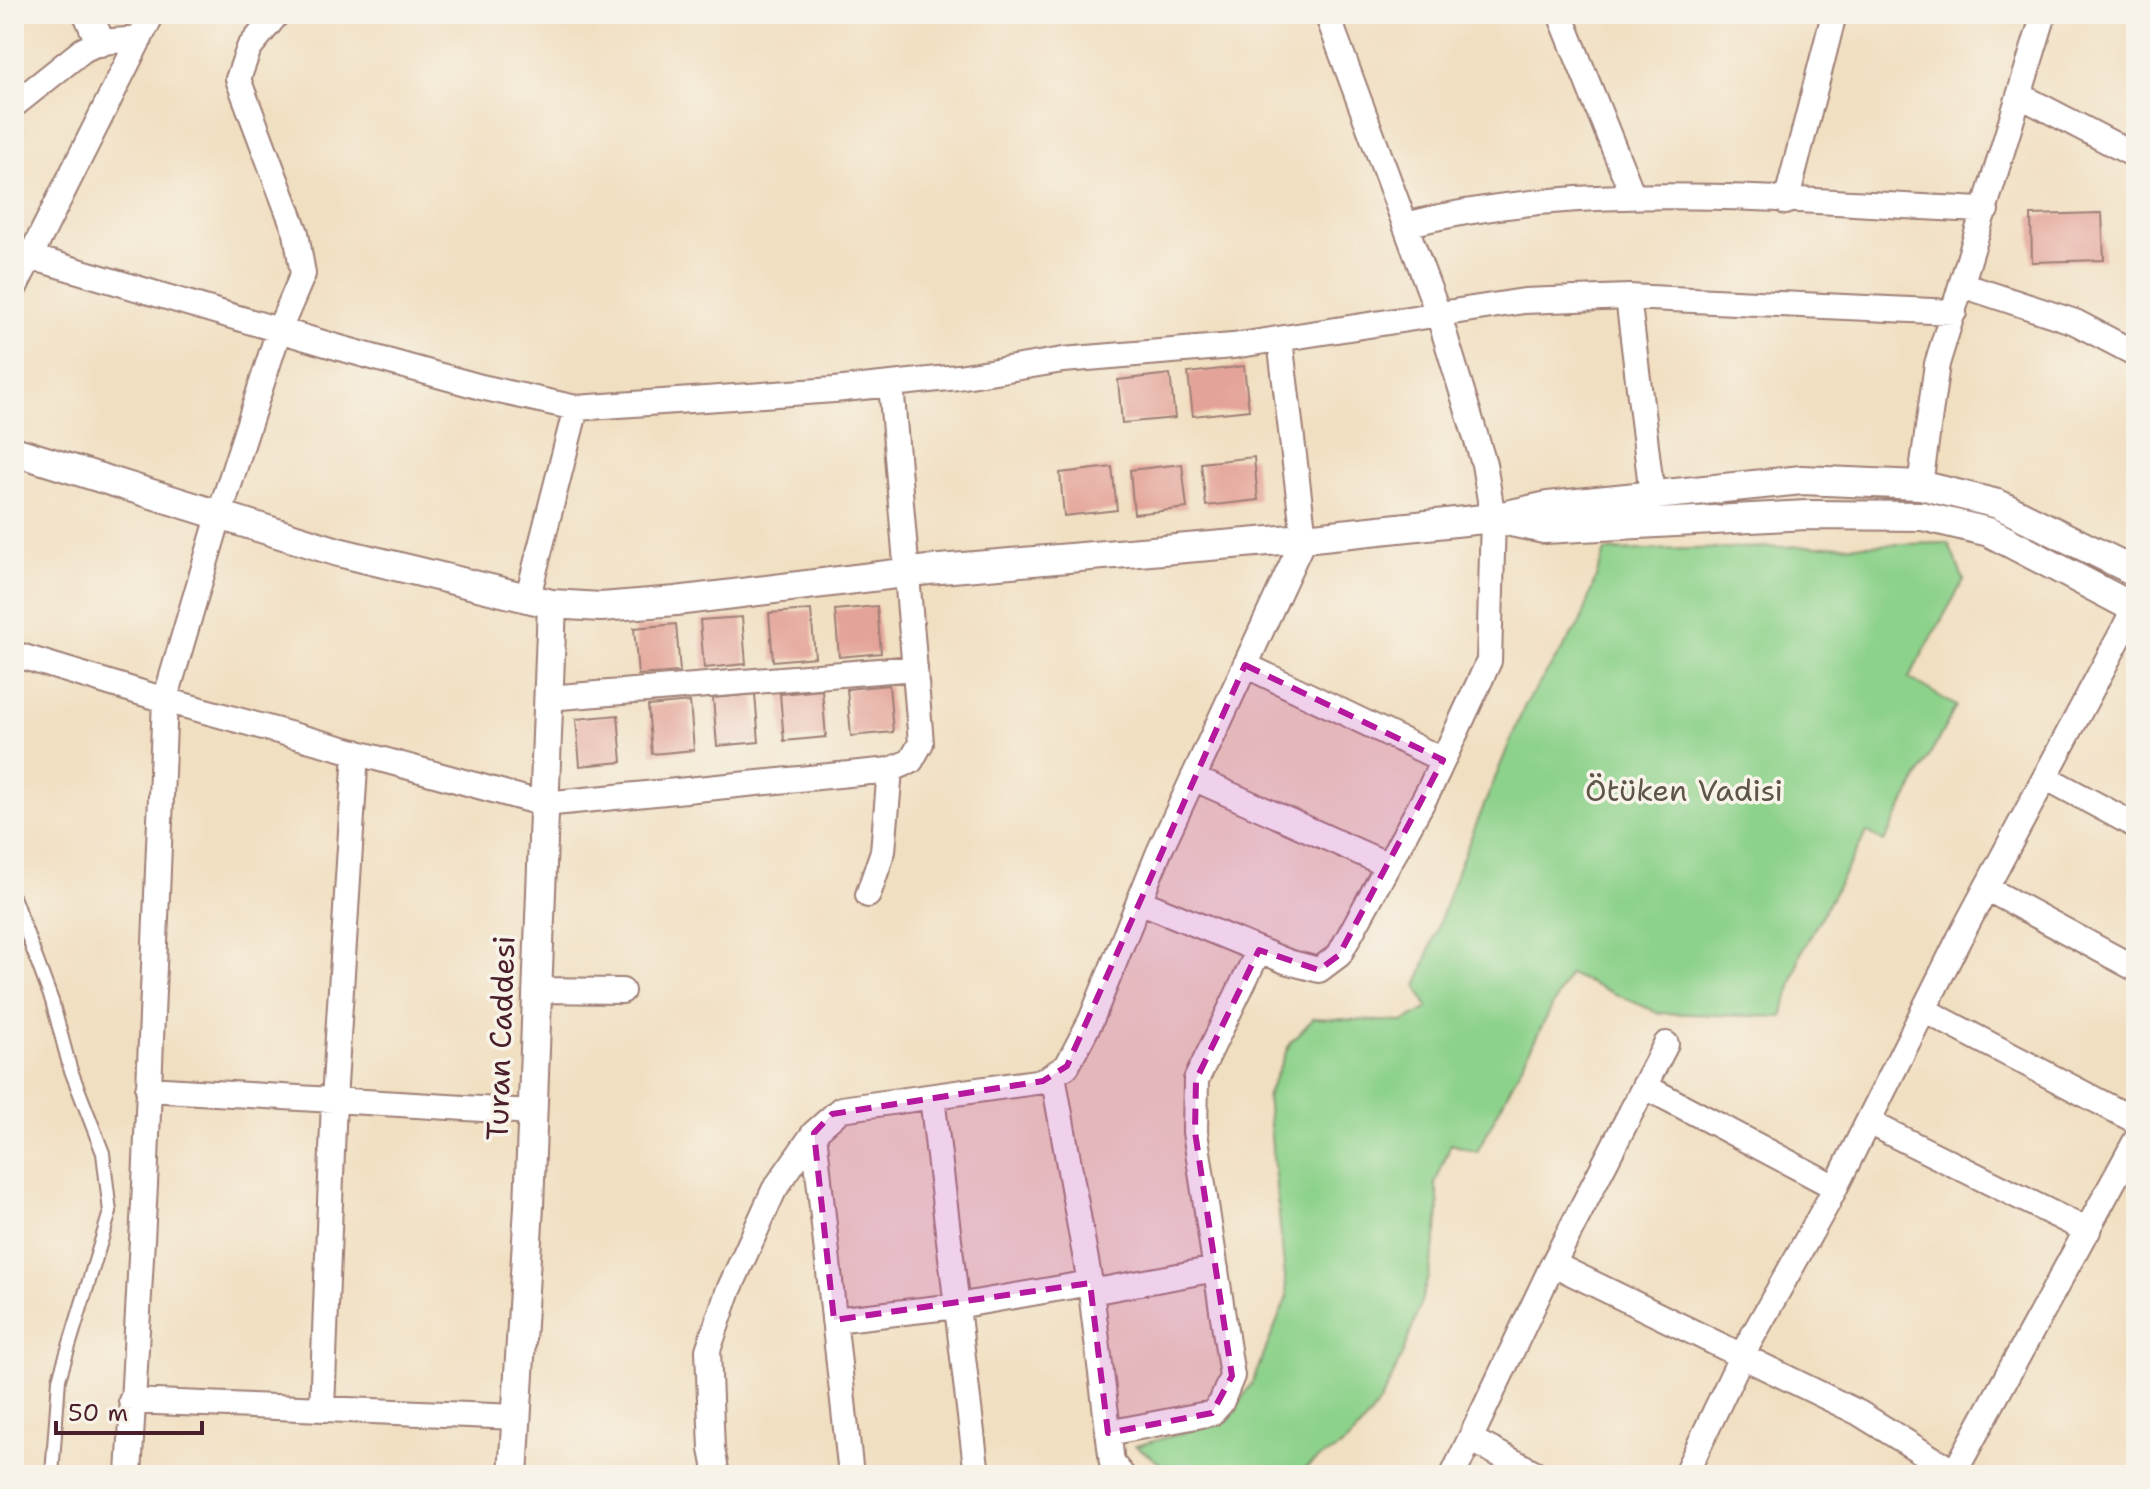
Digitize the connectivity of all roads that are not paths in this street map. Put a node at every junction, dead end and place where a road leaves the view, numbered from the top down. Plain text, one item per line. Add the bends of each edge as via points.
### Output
1 (88, 14) edge
2 (152, 14) edge
3 (277, 14) edge
4 (1327, 14) edge
5 (1560, 14) edge
6 (1834, 14) edge
7 (2044, 14) edge
8 (140, 39) junction
9 (100, 42) junction
10 (2021, 96) junction
11 (14, 105) edge
12 (2136, 156) edge
13 (1633, 196) junction
14 (1786, 202) junction
15 (1986, 210) junction
16 (1405, 225) junction
17 (23, 254) edge
18 (1962, 285) junction
19 (14, 289) edge
20 (1628, 297) junction
21 (1954, 312) junction
22 (1439, 316) junction
23 (279, 330) junction
24 (1280, 340) junction
25 (2136, 354) edge
26 (891, 384) junction
27 (576, 408) junction
28 (14, 451) edge
29 (1920, 485) junction
30 (1652, 495) junction
31 (220, 513) junction
32 (1493, 518) junction
33 (1304, 538) junction
34 (2136, 572) edge
35 (907, 573) junction
36 (539, 602) junction
37 (2136, 608) edge
38 (14, 654) edge
39 (1245, 665) junction
40 (915, 668) junction
41 (548, 698) junction
42 (165, 700) junction
43 (356, 752) junction
44 (1443, 760) junction
45 (890, 770) junction
46 (2045, 777) junction
47 (1193, 778) junction
48 (544, 804) junction
49 (2136, 826) edge
50 (1388, 865) junction
51 (1986, 888) junction
52 (868, 895) dead end
53 (14, 899) edge
54 (1139, 901) junction
55 (1259, 950) junction
56 (2136, 969) edge
57 (536, 990) junction
58 (622, 991) dead end
59 (1924, 1010) junction
60 (1666, 1044) dead end
61 (1053, 1075) junction
62 (1644, 1086) junction
63 (148, 1089) junction
64 (932, 1097) junction
65 (334, 1100) junction
66 (532, 1112) junction
67 (2136, 1121) edge
68 (1868, 1122) junction
69 (814, 1133) junction
70 (2136, 1140) edge
71 (1835, 1187) junction
72 (2088, 1231) junction
73 (1553, 1264) junction
74 (1216, 1269) junction
75 (1090, 1288) junction
76 (957, 1306) junction
77 (834, 1320) junction
78 (1742, 1355) junction
79 (131, 1401) junction
80 (322, 1409) junction
81 (517, 1417) junction
82 (1108, 1433) junction
83 (1472, 1440) junction
84 (1954, 1474) edge
85 (52, 1475) edge
86 (129, 1475) edge
87 (513, 1475) edge
88 (717, 1475) edge
89 (851, 1475) edge
90 (977, 1475) edge
91 (1122, 1475) edge
92 (1453, 1475) edge
93 (1539, 1475) edge
94 (1685, 1475) edge

1 - 9 street
2 - 8 street
3 - 23 street via 249,48 238,79 274,169 301,261 303,274
4 - 16 street
5 - 13 street
6 - 14 street
7 - 10 street
8 - 9 street
8 - 17 street
9 - 11 street
10 - 12 street
10 - 15 street
13 - 14 street
13 - 16 street via 1460,211
14 - 15 street
15 - 18 street
16 - 22 street
17 - 19 street
17 - 23 street
18 - 21 street
18 - 25 street via 2075,322
20 - 21 street
20 - 22 street via 1524,301
20 - 30 street
21 - 29 street via 1937,364
22 - 24 street
22 - 32 street via 1484,464
23 - 27 street
23 - 31 street
24 - 26 street via 1063,360
24 - 33 street
26 - 27 street
26 - 35 street
27 - 36 street
28 - 31 street
29 - 30 street via 1802,480
29 - 34 street via 2017,510
30 - 32 street via 1548,506
31 - 36 street via 338,552
31 - 42 street
32 - 33 street
32 - 37 street via 1544,529 1807,515 1922,516 1989,532
32 - 44 street via 1489,661
33 - 35 street
33 - 39 street
35 - 36 street via 601,607
35 - 40 street
36 - 41 street, Turan Caddesi
37 - 46 street
38 - 42 street
39 - 44 street
39 - 47 street
40 - 41 street
40 - 45 street via 921,743 911,761
41 - 48 street, Turan Caddesi
42 - 43 street
42 - 63 street
43 - 48 street
43 - 65 street
44 - 50 street
45 - 48 street
45 - 52 street via 883,851
46 - 49 street
46 - 51 street
47 - 50 street
47 - 54 street
48 - 57 street, Turan Caddesi
50 - 55 street via 1339,955 1319,970
51 - 56 street
51 - 59 street
53 - 85 lane via 103,1153 110,1212 59,1379
54 - 55 street
54 - 61 street via 1091,1020 1067,1066
55 - 74 street via 1196,1080 1195,1132
57 - 58 street
57 - 66 street, Turan Caddesi
59 - 67 street
59 - 68 street
60 - 62 street
61 - 64 street via 1043,1081
61 - 75 street
62 - 71 street
62 - 73 street
63 - 65 street
63 - 79 street
64 - 69 street via 841,1109
64 - 76 street
65 - 66 street
65 - 80 street
66 - 81 street, Turan Caddesi
68 - 71 street
68 - 72 street
69 - 77 street
69 - 88 street via 774,1190 708,1350
70 - 72 street
71 - 78 street
72 - 84 street
73 - 78 street
73 - 83 street
74 - 75 street
74 - 82 street via 1232,1376 1221,1403 1212,1413
75 - 76 street
75 - 82 street
76 - 77 street
76 - 90 street
77 - 89 street
78 - 84 street via 1859,1413
78 - 94 street
79 - 80 street
79 - 86 street
80 - 81 street
81 - 87 street, Turan Caddesi
82 - 91 street via 1112,1463
83 - 92 street
83 - 93 street

